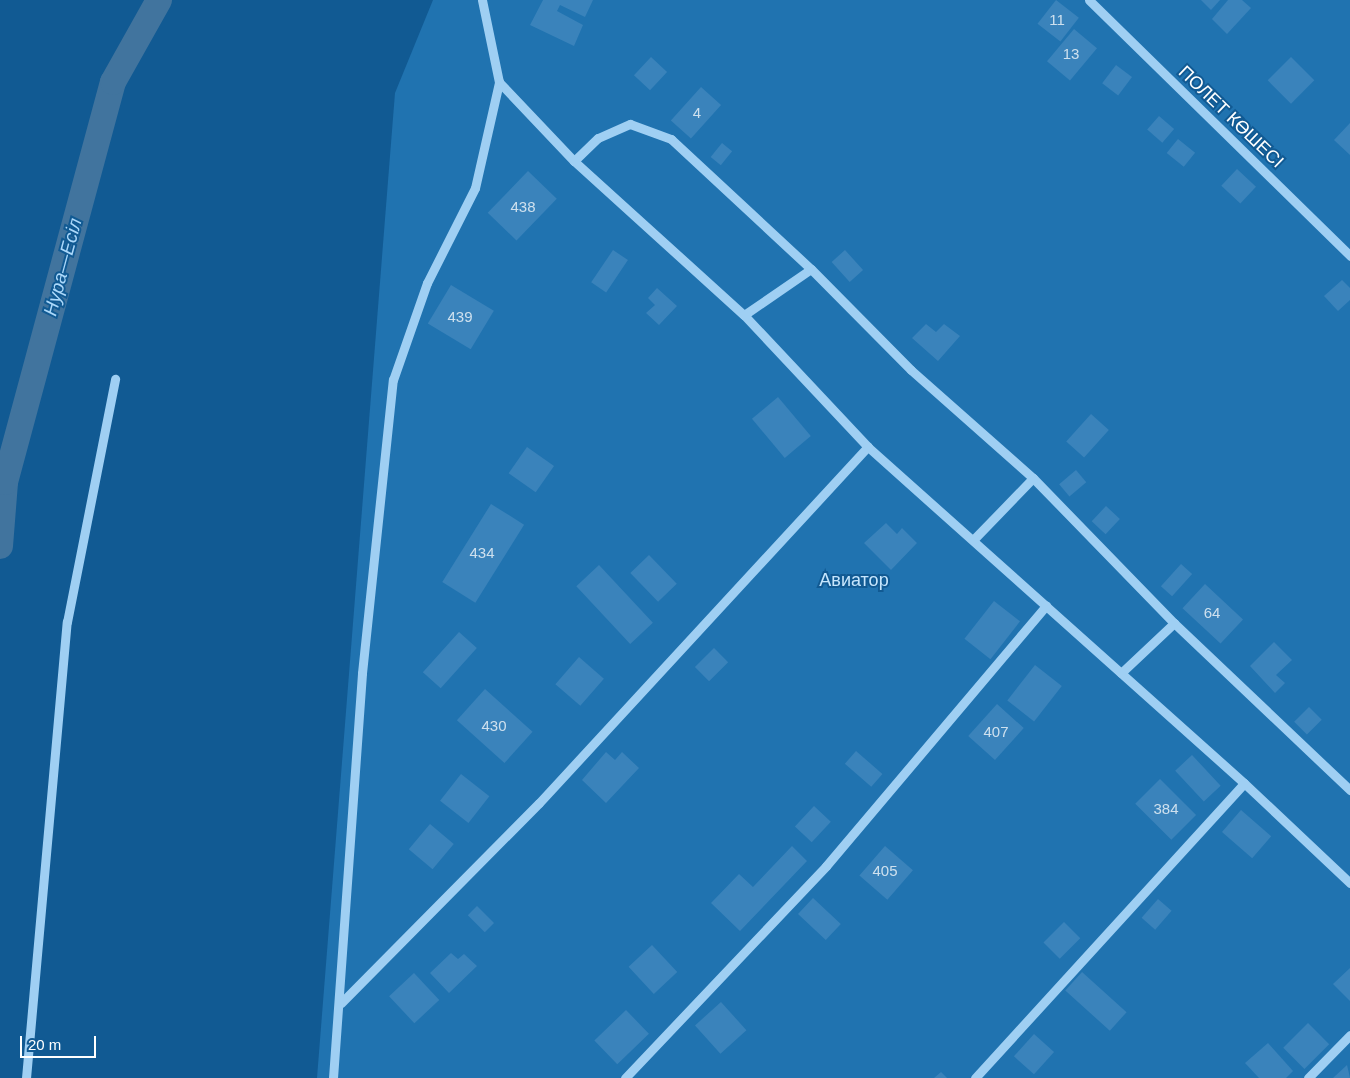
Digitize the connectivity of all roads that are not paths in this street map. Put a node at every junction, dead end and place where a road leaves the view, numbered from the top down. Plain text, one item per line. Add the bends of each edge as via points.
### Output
1 (482, 0) edge
2 (1089, 0) edge
3 (499, 82) junction
4 (574, 161) junction
5 (1350, 256) edge
6 (811, 269) junction
7 (744, 315) junction
8 (115, 379) dead end
9 (868, 447) junction
10 (1033, 478) junction
11 (973, 540) junction
12 (1046, 606) junction
13 (1174, 622) junction
14 (1121, 673) junction
15 (1244, 783) junction
16 (1350, 790) edge
17 (1350, 883) edge
18 (341, 1003) junction
19 (1350, 1035) edge
20 (26, 1078) edge
21 (333, 1078) edge
22 (625, 1078) edge
23 (975, 1078) edge
24 (1308, 1078) edge

1 - 3 street
2 - 5 street, ПОЛЕТ КӨШЕСІ
3 - 4 street
3 - 18 street via 475,188 427,283 393,380 362,673
4 - 6 street via 598,138 630,124 671,139
4 - 7 street
6 - 7 street
6 - 10 street via 911,370
7 - 9 street
8 - 20 street via 67,622
9 - 11 street
9 - 18 street via 539,803
10 - 11 street
10 - 13 street
11 - 12 street
12 - 14 street
12 - 22 street via 826,866
13 - 14 street
13 - 16 street
14 - 15 street
15 - 17 street
15 - 23 street
18 - 21 street
19 - 24 street

